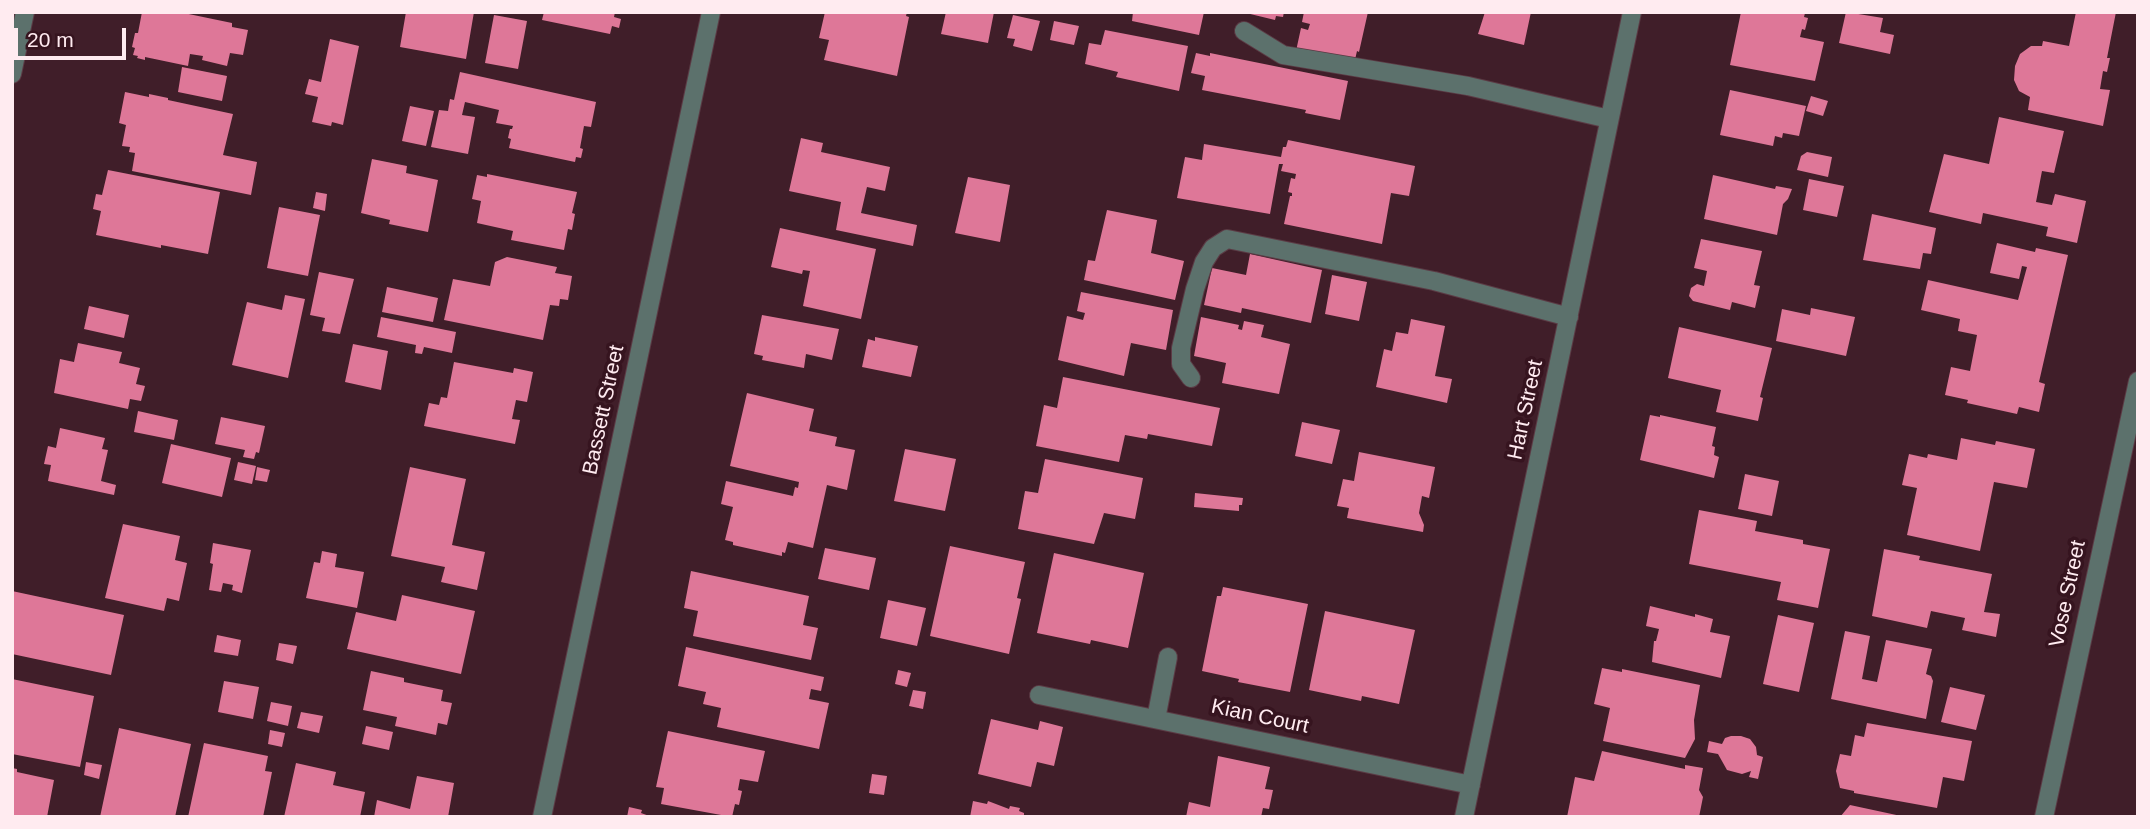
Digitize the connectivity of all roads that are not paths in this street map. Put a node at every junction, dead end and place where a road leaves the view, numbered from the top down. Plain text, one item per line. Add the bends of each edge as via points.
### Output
1 (25, 12) edge
2 (711, 12) edge
3 (1632, 12) edge
4 (1244, 31) dead end
5 (12, 74) edge
6 (1609, 119) junction
7 (1569, 317) junction
8 (1191, 378) dead end
9 (2138, 381) edge
10 (1168, 657) dead end
11 (1039, 695) dead end
12 (1156, 719) junction
13 (1471, 785) junction
14 (542, 817) edge
15 (1464, 817) edge
16 (2043, 817) edge

1 - 5 street
2 - 14 street, Bassett Street
3 - 6 street, Hart Street
4 - 6 street via 1283,55 1468,86
6 - 7 street, Hart Street
7 - 8 street via 1434,281 1227,239 1213,248 1204,262 1195,289 1181,348 1181,364
7 - 13 street, Hart Street
9 - 16 street, Vose Street
10 - 12 street
11 - 12 street, Kian Court
12 - 13 street, Kian Court
13 - 15 street, Hart Street

